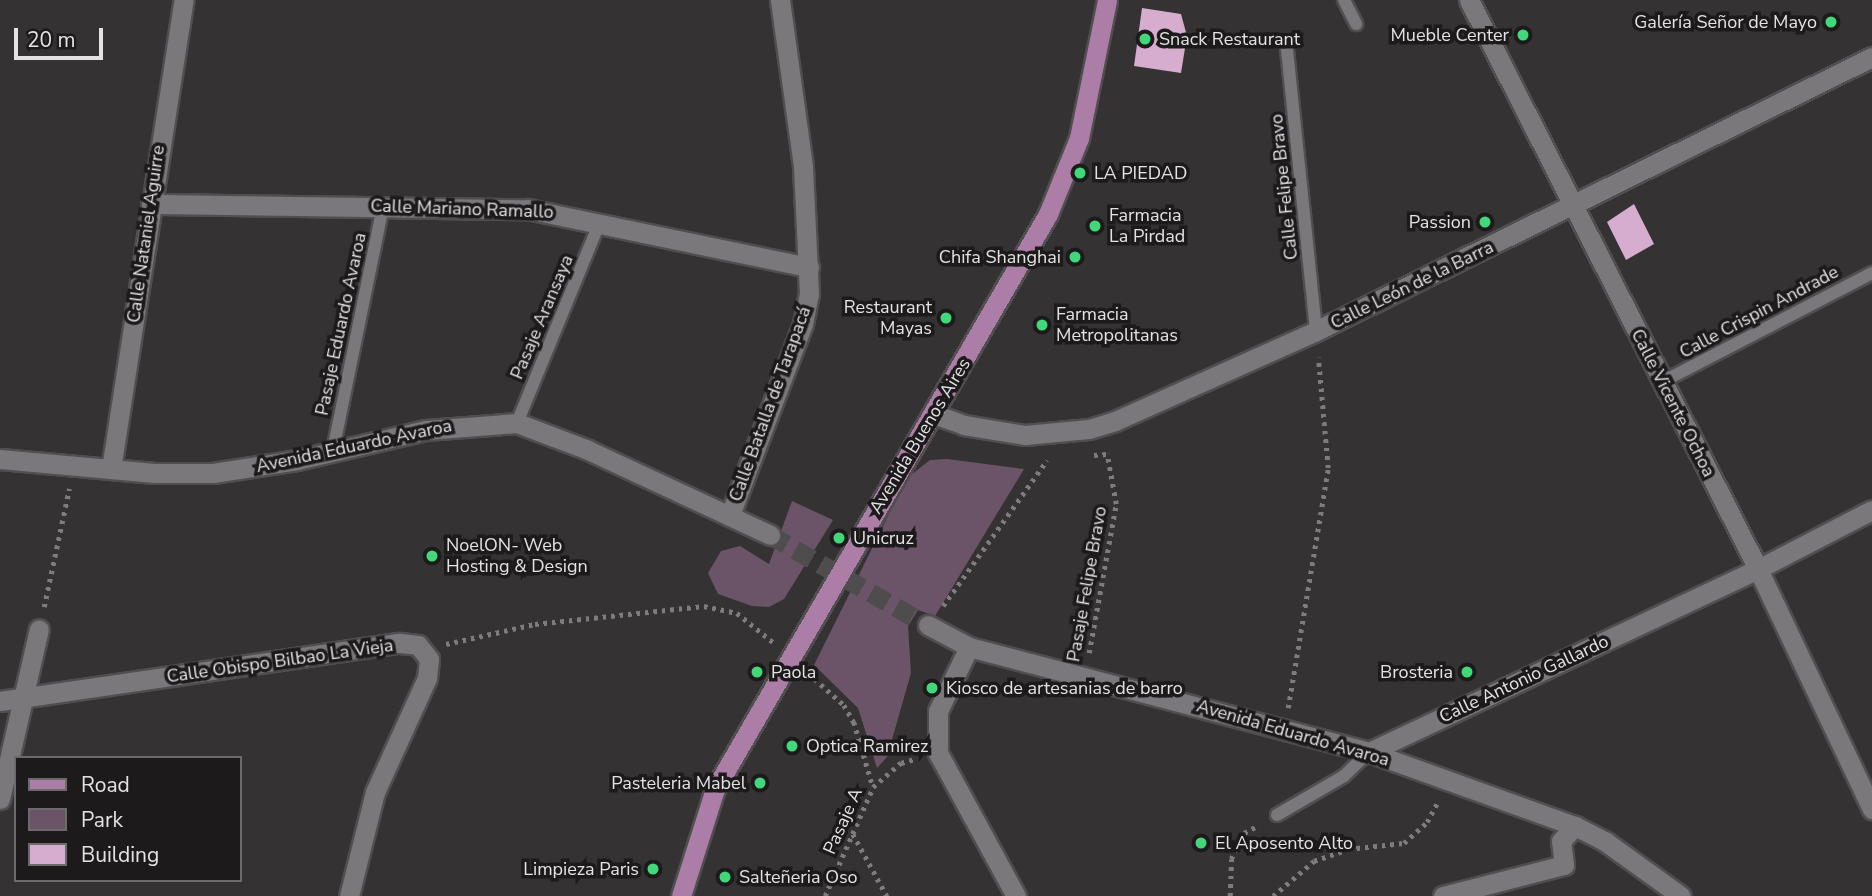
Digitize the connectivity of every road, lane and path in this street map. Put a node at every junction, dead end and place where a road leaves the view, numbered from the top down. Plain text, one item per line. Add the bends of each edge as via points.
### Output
1 (184, 0) edge
2 (780, 0) edge
3 (1107, 0) edge
4 (1345, 0) edge
5 (1469, 0) edge
6 (1356, 24) dead end
7 (1286, 40) dead end
8 (1872, 57) edge
9 (151, 204) junction
10 (383, 206) junction
11 (1572, 208) junction
12 (599, 224) junction
13 (809, 267) junction
14 (1872, 273) edge
15 (1316, 331) junction
16 (1662, 382) junction
17 (934, 414) junction
18 (517, 423) junction
19 (334, 450) junction
20 (1081, 456) dead end
21 (0, 458) edge
22 (1056, 459) dead end
23 (74, 466) junction
24 (111, 469) junction
25 (1872, 510) edge
26 (730, 515) junction
27 (770, 535) tunnel mouth
28 (1758, 569) junction
29 (929, 626) joint
30 (39, 629) joint
31 (969, 647) junction
32 (426, 652) junction
33 (791, 655) junction
34 (1085, 678) junction
35 (21, 699) junction
36 (0, 701) edge
37 (1284, 726) junction
38 (1369, 752) junction
39 (937, 753) junction
40 (873, 787) junction
41 (0, 799) edge
42 (1437, 803) dead end
43 (1872, 809) edge
44 (1277, 815) joint
45 (1575, 826) junction
46 (853, 834) junction
47 (349, 896) edge
48 (681, 896) edge
49 (825, 896) edge
50 (887, 896) edge
51 (1016, 896) edge
52 (1230, 896) edge
53 (1273, 896) edge
54 (1443, 896) edge
55 (1681, 896) edge

1 - 9 street, Calle Nataniel Aguirre
2 - 13 street, Calle Batalla de Tarapacá via 803,166
3 - 17 main road, Avenida Buenos Aires via 1079,138 1048,214
4 - 6 lane
5 - 11 street, Calle Vicente Ochoa
7 - 15 lane, Calle Felipe Bravo
8 - 11 street, Calle León de la Barra
9 - 10 street, Calle Mariano Ramallo
9 - 24 street, Calle Nataniel Aguirre
10 - 12 street, Calle Mariano Ramallo via 528,209
10 - 19 lane, Pasaje Eduardo Avaroa
11 - 15 street, Calle León de la Barra
11 - 16 street, Calle Vicente Ochoa
12 - 13 street, Calle Mariano Ramallo
12 - 18 lane, Pasaje Aransaya
13 - 26 street, Calle Batalla de Tarapacá via 803,324
14 - 16 lane, Calle Crispin Andrade
15 - 17 street, Calle León de la Barra via 1089,429 1025,435 964,425
15 - 37 path via 1328,468
16 - 28 street, Calle Vicente Ochoa
17 - 33 main road, Avenida Buenos Aires
18 - 19 street, Avenida Eduardo Avaroa via 465,424
18 - 26 street, Avenida Eduardo Avaroa
19 - 24 street, Avenida Eduardo Avaroa via 213,473
20 - 34 path, Pasaje Felipe Bravo via 1107,454 1116,504
21 - 23 street, Avenida Eduardo Avaroa
22 - 29 path via 1045,460
23 - 24 street, Avenida Eduardo Avaroa
23 - 30 path
25 - 28 street, Calle Antonio Gallardo
26 - 27 street, Avenida Eduardo Avaroa
28 - 38 street, Calle Antonio Gallardo
28 - 43 street, Calle Vicente Ochoa
29 - 31 street, Avenida Eduardo Avaroa
30 - 35 street
31 - 34 street, Avenida Eduardo Avaroa
31 - 39 street via 939,711
32 - 33 path via 502,629 704,606 737,613
32 - 35 street, Calle Obispo Bilbao La Vieja via 418,645 400,643
32 - 47 street via 429,672 424,691 375,792
33 - 40 path via 844,705 854,722
33 - 48 main road, Avenida Buenos Aires via 715,789
34 - 37 street, Avenida Eduardo Avaroa
35 - 36 street, Calle Obispo Bilbao La Vieja
35 - 41 street
37 - 38 street, Avenida Eduardo Avaroa
38 - 44 lane, Calle Antonio Gallardo via 1344,776
38 - 45 street, Avenida Eduardo Avaroa
39 - 40 path, Pasaje A via 901,763
39 - 51 street
40 - 46 path, Pasaje A
42 - 53 path via 1427,822 1404,843 1348,849 1314,861
44 - 52 path via 1244,833 1231,859
45 - 54 street via 1561,841 1564,865
45 - 55 street, Avenida Eduardo Avaroa via 1606,842
46 - 49 path, Pasaje A
46 - 50 path

